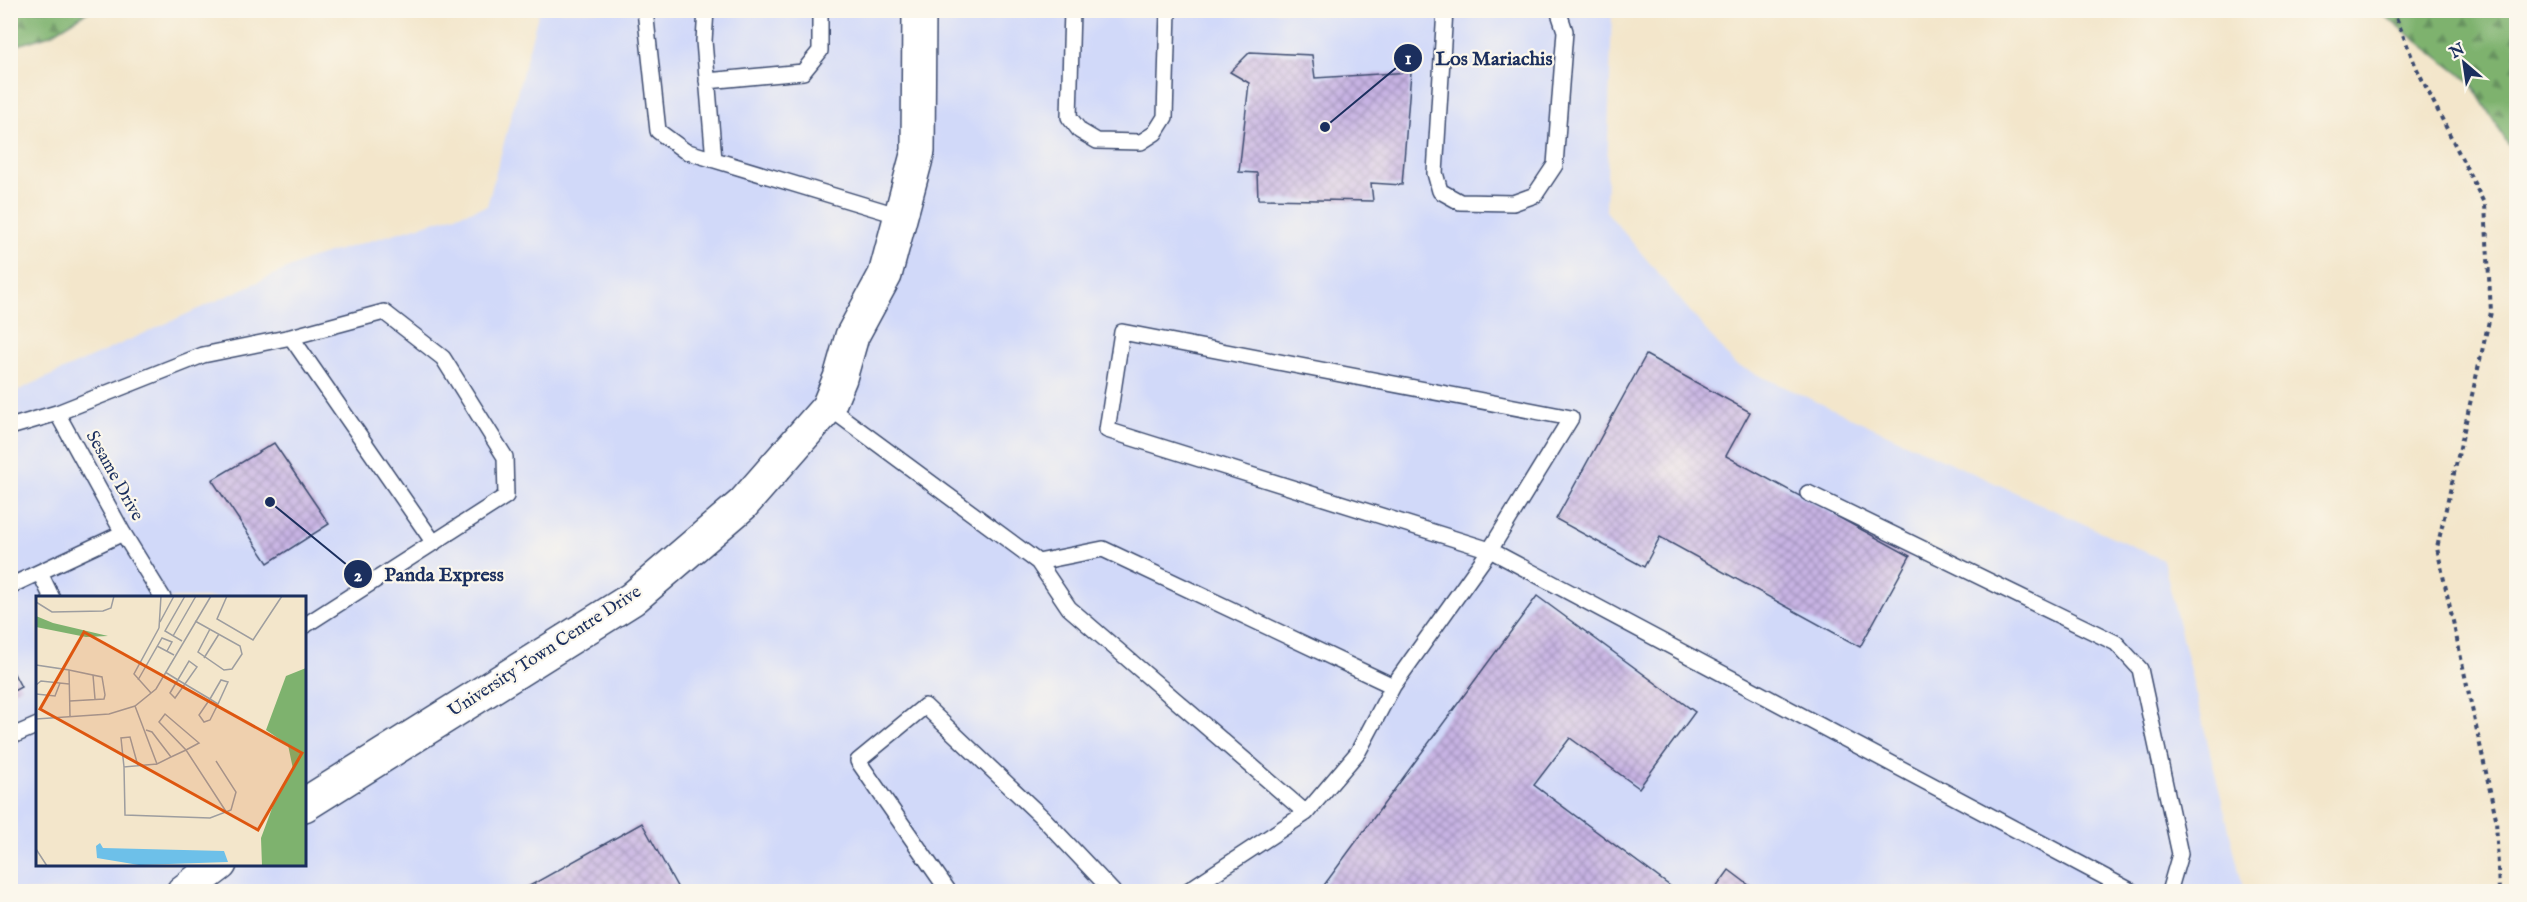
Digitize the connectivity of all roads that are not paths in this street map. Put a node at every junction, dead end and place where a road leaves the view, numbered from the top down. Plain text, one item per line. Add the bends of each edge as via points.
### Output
1 (645, 10) edge
2 (706, 10) edge
3 (820, 10) edge
4 (919, 10) edge
5 (1072, 10) edge
6 (1168, 10) edge
7 (1445, 10) edge
8 (1558, 10) edge
9 (707, 81) junction
10 (714, 160) junction
11 (900, 216) junction
12 (291, 337) junction
13 (828, 407) junction
14 (57, 413) junction
15 (10, 427) edge
16 (1808, 493) dead end
17 (123, 533) junction
18 (434, 543) junction
19 (1490, 550) junction
20 (1038, 562) junction
21 (40, 573) junction
22 (10, 586) edge
23 (52, 596) edge
24 (162, 596) edge
25 (306, 625) edge
26 (1393, 686) junction
27 (36, 726) edge
28 (10, 737) edge
29 (306, 804) edge
30 (1306, 813) junction
31 (217, 866) edge
32 (183, 891) edge
33 (950, 891) edge
34 (1113, 891) edge
35 (1186, 891) edge
36 (2133, 891) edge
37 (2169, 891) edge

1 - 10 lane via 658,131 685,151
2 - 9 lane
3 - 9 lane via 820,51 803,72
4 - 11 street, University Town Centre Drive via 918,151
5 - 6 lane via 1069,117 1080,131 1097,141 1141,142 1155,133 1165,117
7 - 8 lane via 1435,173 1440,191 1460,202 1513,203 1535,195 1555,165 1565,31
9 - 10 lane
10 - 11 lane
11 - 13 street, University Town Centre Drive via 885,275 852,336
12 - 14 lane via 203,355
12 - 18 lane
12 - 18 lane via 384,312 444,358 505,457 506,496
13 - 20 lane
13 - 29 street, University Town Centre Drive via 743,504 632,599
14 - 15 lane
14 - 17 lane, Sesame Drive
16 - 37 lane via 2116,643 2124,651 2140,669 2180,854
17 - 21 lane
17 - 24 lane, Sesame Drive
18 - 25 lane
19 - 19 lane via 1571,418 1122,332 1107,429
19 - 26 lane
19 - 36 lane
20 - 26 lane via 1103,549
20 - 30 lane via 1069,608
21 - 22 lane
21 - 23 lane
26 - 30 lane via 1358,752
27 - 28 lane
30 - 35 lane
31 - 32 street
33 - 34 lane via 858,761 925,706

